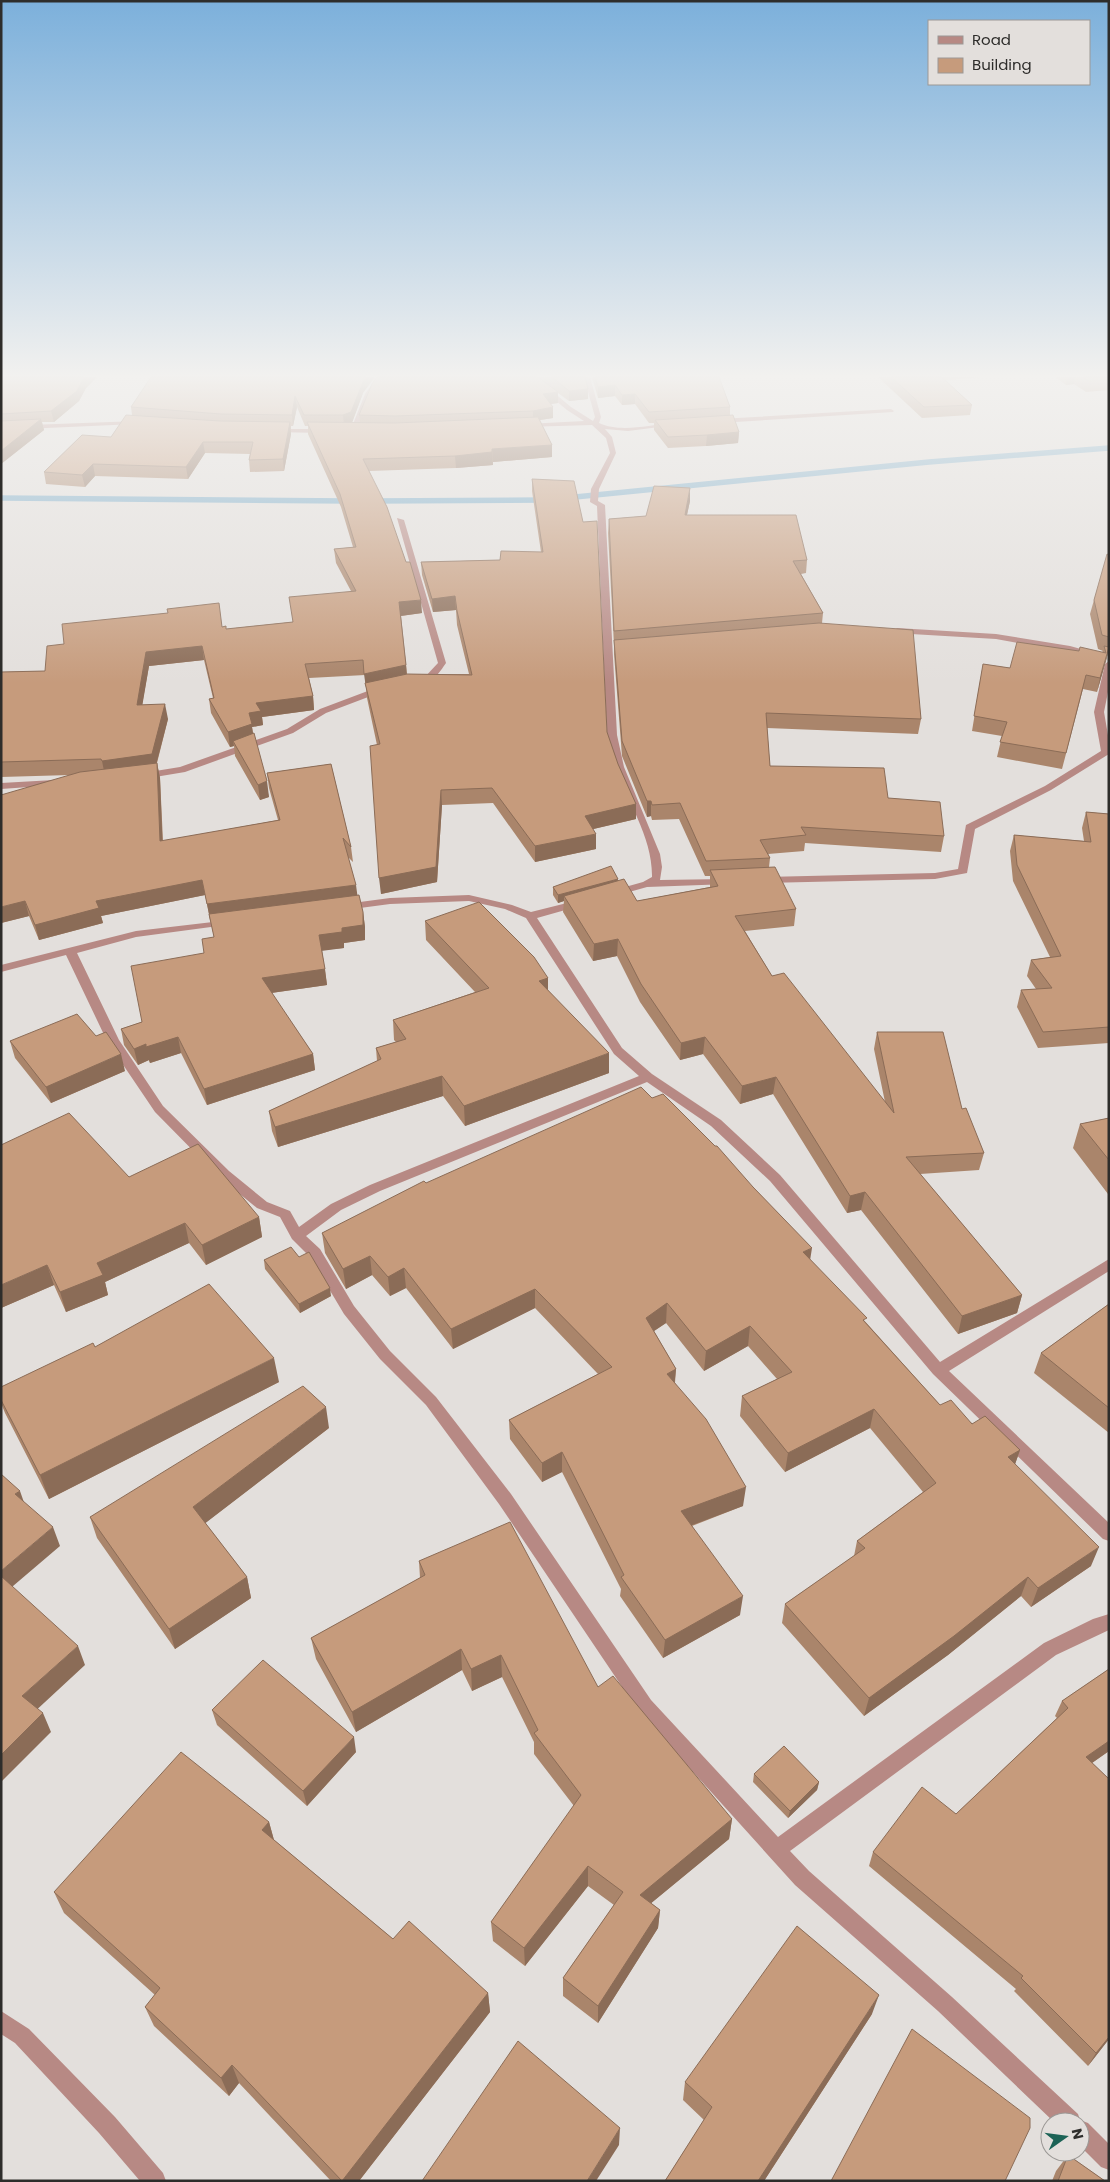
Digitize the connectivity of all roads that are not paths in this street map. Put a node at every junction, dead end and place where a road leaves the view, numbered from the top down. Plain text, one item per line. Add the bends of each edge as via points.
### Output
1 (600, 479) edge
2 (400, 520) dead end
3 (891, 632) edge
4 (1109, 657) edge
5 (1109, 664) edge
6 (410, 683) edge
7 (394, 685) edge
8 (130, 778) edge
9 (67, 783) edge
10 (1, 786) edge
11 (756, 880) edge
12 (738, 881) edge
13 (647, 884) junction
14 (332, 908) edge
15 (530, 916) junction
16 (244, 920) edge
17 (70, 951) junction
18 (1, 968) edge
19 (648, 1076) junction
20 (298, 1235) junction
21 (1109, 1264) edge
22 (938, 1370) junction
23 (1109, 1534) edge
24 (1109, 1622) edge
25 (776, 1850) junction
26 (1, 2021) edge
27 (1059, 2112) edge
28 (1090, 2141) edge
29 (1109, 2159) edge
30 (155, 2181) edge

1 - 13 street via 594,502 601,505 612,650 610,732 618,766 659,870 657,878
2 - 6 street via 442,663 426,681
3 - 4 street via 988,635 1042,641
5 - 11 street via 1098,712 1106,752 1048,788 970,826 963,870 935,876
7 - 8 street via 359,695 290,731 182,770
9 - 10 street
12 - 13 street
13 - 15 street
14 - 15 street via 390,901 470,898
15 - 19 street via 618,1051
16 - 17 street via 136,934
17 - 18 street
17 - 20 street via 114,1041 159,1109 224,1174 262,1205 285,1214
19 - 20 street via 375,1188 336,1206
19 - 22 street via 716,1123 775,1178
20 - 25 street via 315,1253 350,1310 385,1355 431,1401 505,1499 645,1706
21 - 22 street
22 - 23 street
24 - 25 street via 1050,1649
25 - 27 street via 802,1878 945,2004
26 - 30 street via 22,2036
28 - 29 street

